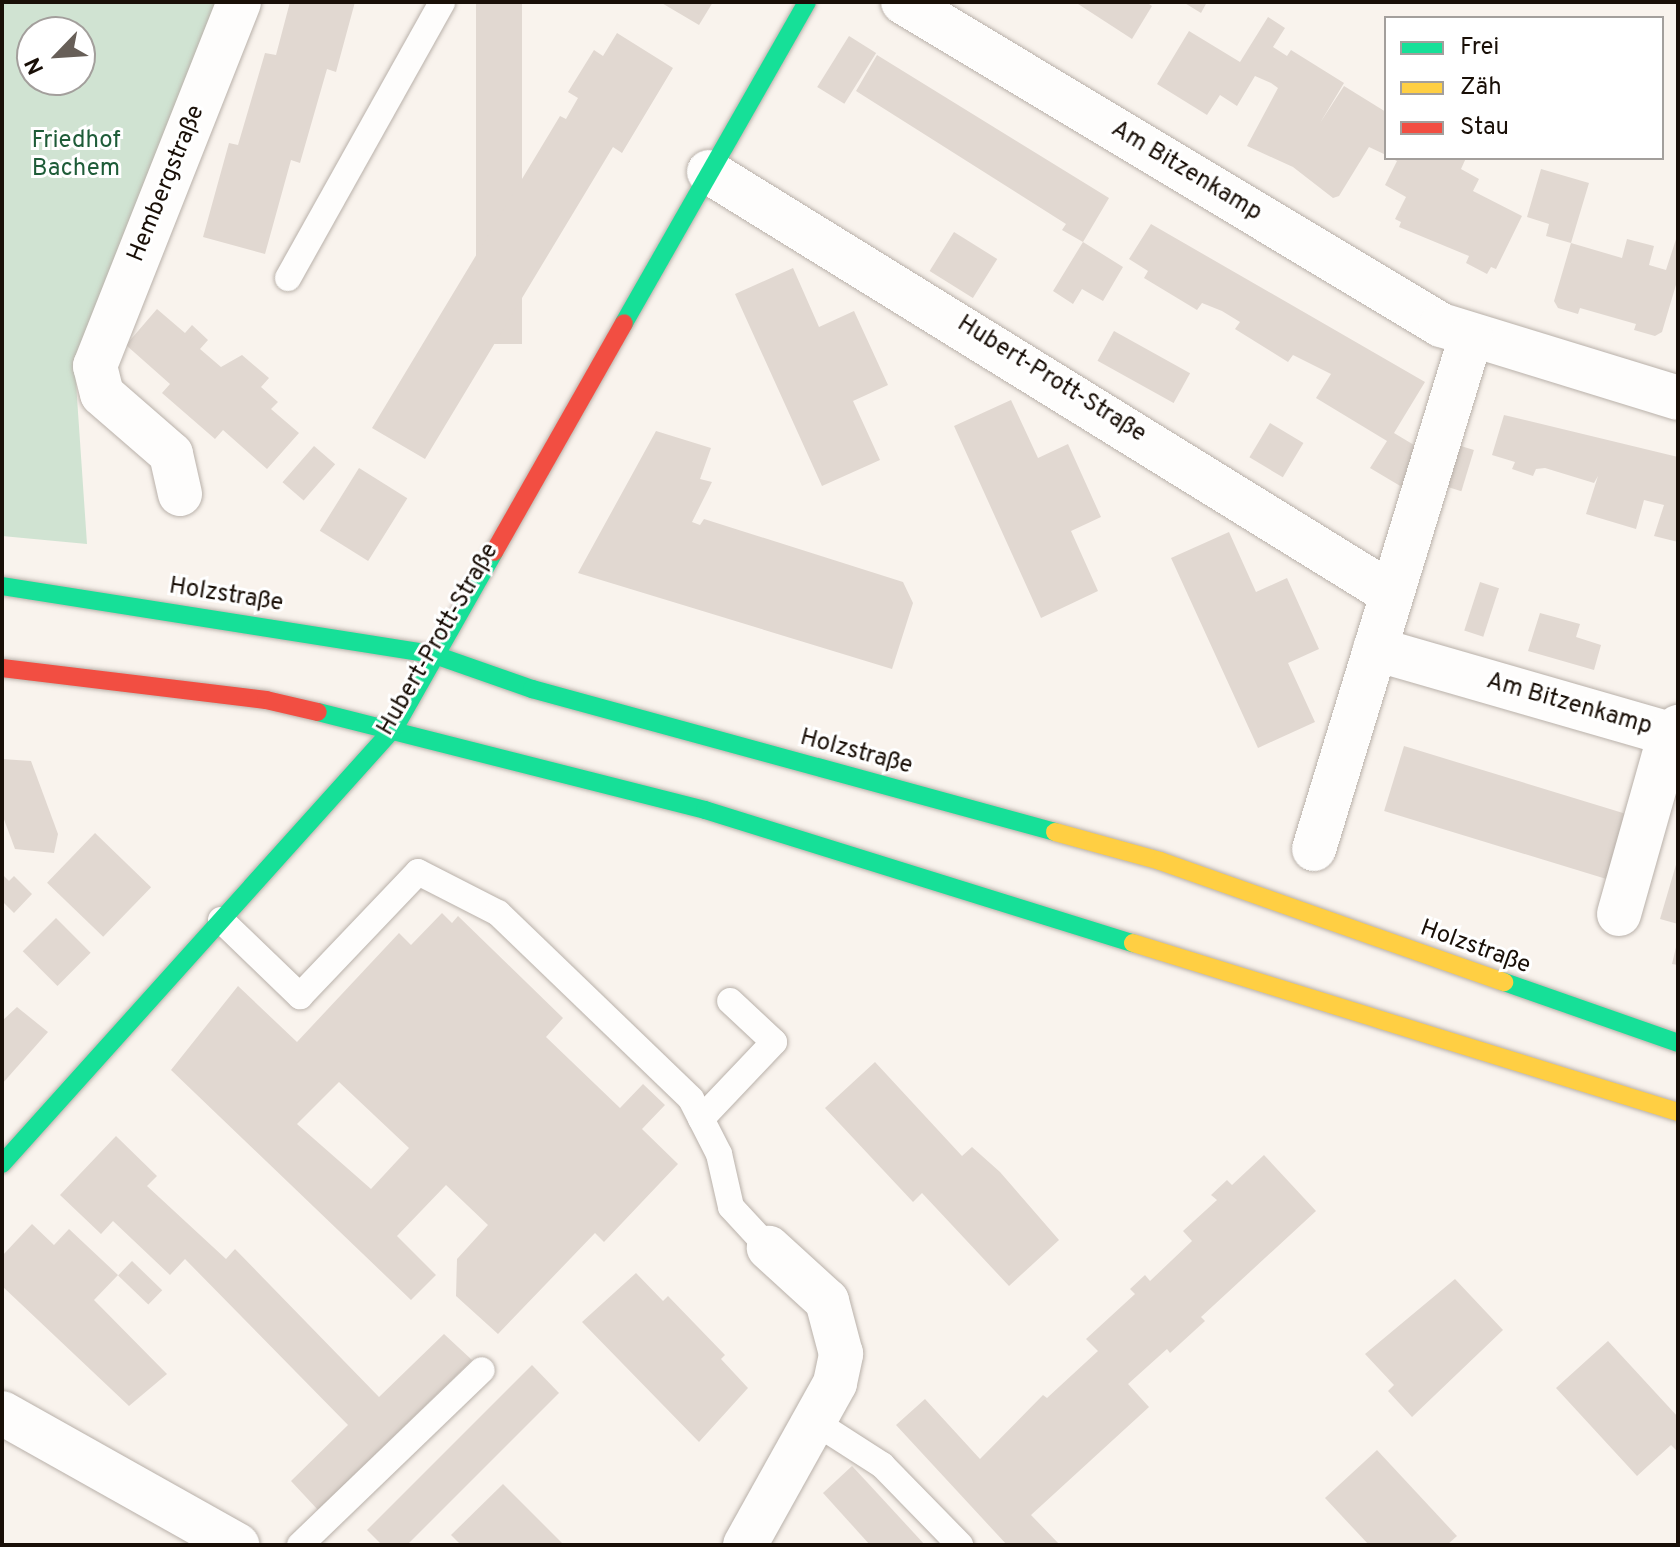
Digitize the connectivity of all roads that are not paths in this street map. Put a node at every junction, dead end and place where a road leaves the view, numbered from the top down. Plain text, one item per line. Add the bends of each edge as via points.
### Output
1 (239, 2) edge
2 (442, 2) edge
3 (807, 2) edge
4 (903, 2) edge
5 (709, 172) junction
6 (288, 278) dead end
7 (1471, 336) junction
8 (1678, 398) edge
9 (180, 494) dead end
10 (2, 586) edge
11 (1390, 593) junction
12 (1375, 649) junction
13 (432, 654) junction
14 (2, 668) edge
15 (395, 727) junction
16 (1674, 730) edge
17 (1314, 849) dead end
18 (1619, 914) dead end
19 (221, 920) junction
20 (730, 1001) dead end
21 (1678, 1043) edge
22 (1678, 1112) edge
23 (701, 1119) junction
24 (2, 1164) edge
25 (769, 1248) joint
26 (482, 1370) dead end
27 (2, 1413) edge
28 (815, 1422) junction
29 (237, 1545) edge
30 (300, 1545) edge
31 (745, 1545) edge
32 (960, 1545) edge

1 - 9 street, Hembergstraße via 95,366 102,394 171,454
2 - 6 lane
3 - 5 main road, Hubert-Prott-Straße
4 - 7 street, Am Bitzenkamp via 1441,325
5 - 11 street, Hubert-Prott-Straße
5 - 13 main road, Hubert-Prott-Straße
7 - 8 street, Am Bitzenkamp
7 - 11 street
10 - 13 main road, Holzstraße
11 - 12 street
12 - 16 street, Am Bitzenkamp
12 - 17 street
13 - 15 main road, Hubert-Prott-Straße
13 - 21 main road, Holzstraße via 532,689 1160,861
14 - 15 main road via 266,700
15 - 19 main road, Hubert-Prott-Straße
15 - 22 main road via 705,810
16 - 18 street, Am Bitzenkamp
19 - 23 lane via 300,996 418,872 498,913 691,1099
19 - 24 main road, Hubert-Prott-Straße
20 - 23 lane via 774,1042
23 - 25 lane via 719,1154 731,1207
25 - 28 street via 827,1301 837,1325 841,1354 835,1383
26 - 30 lane
27 - 29 street
28 - 31 street
28 - 32 lane via 882,1465

